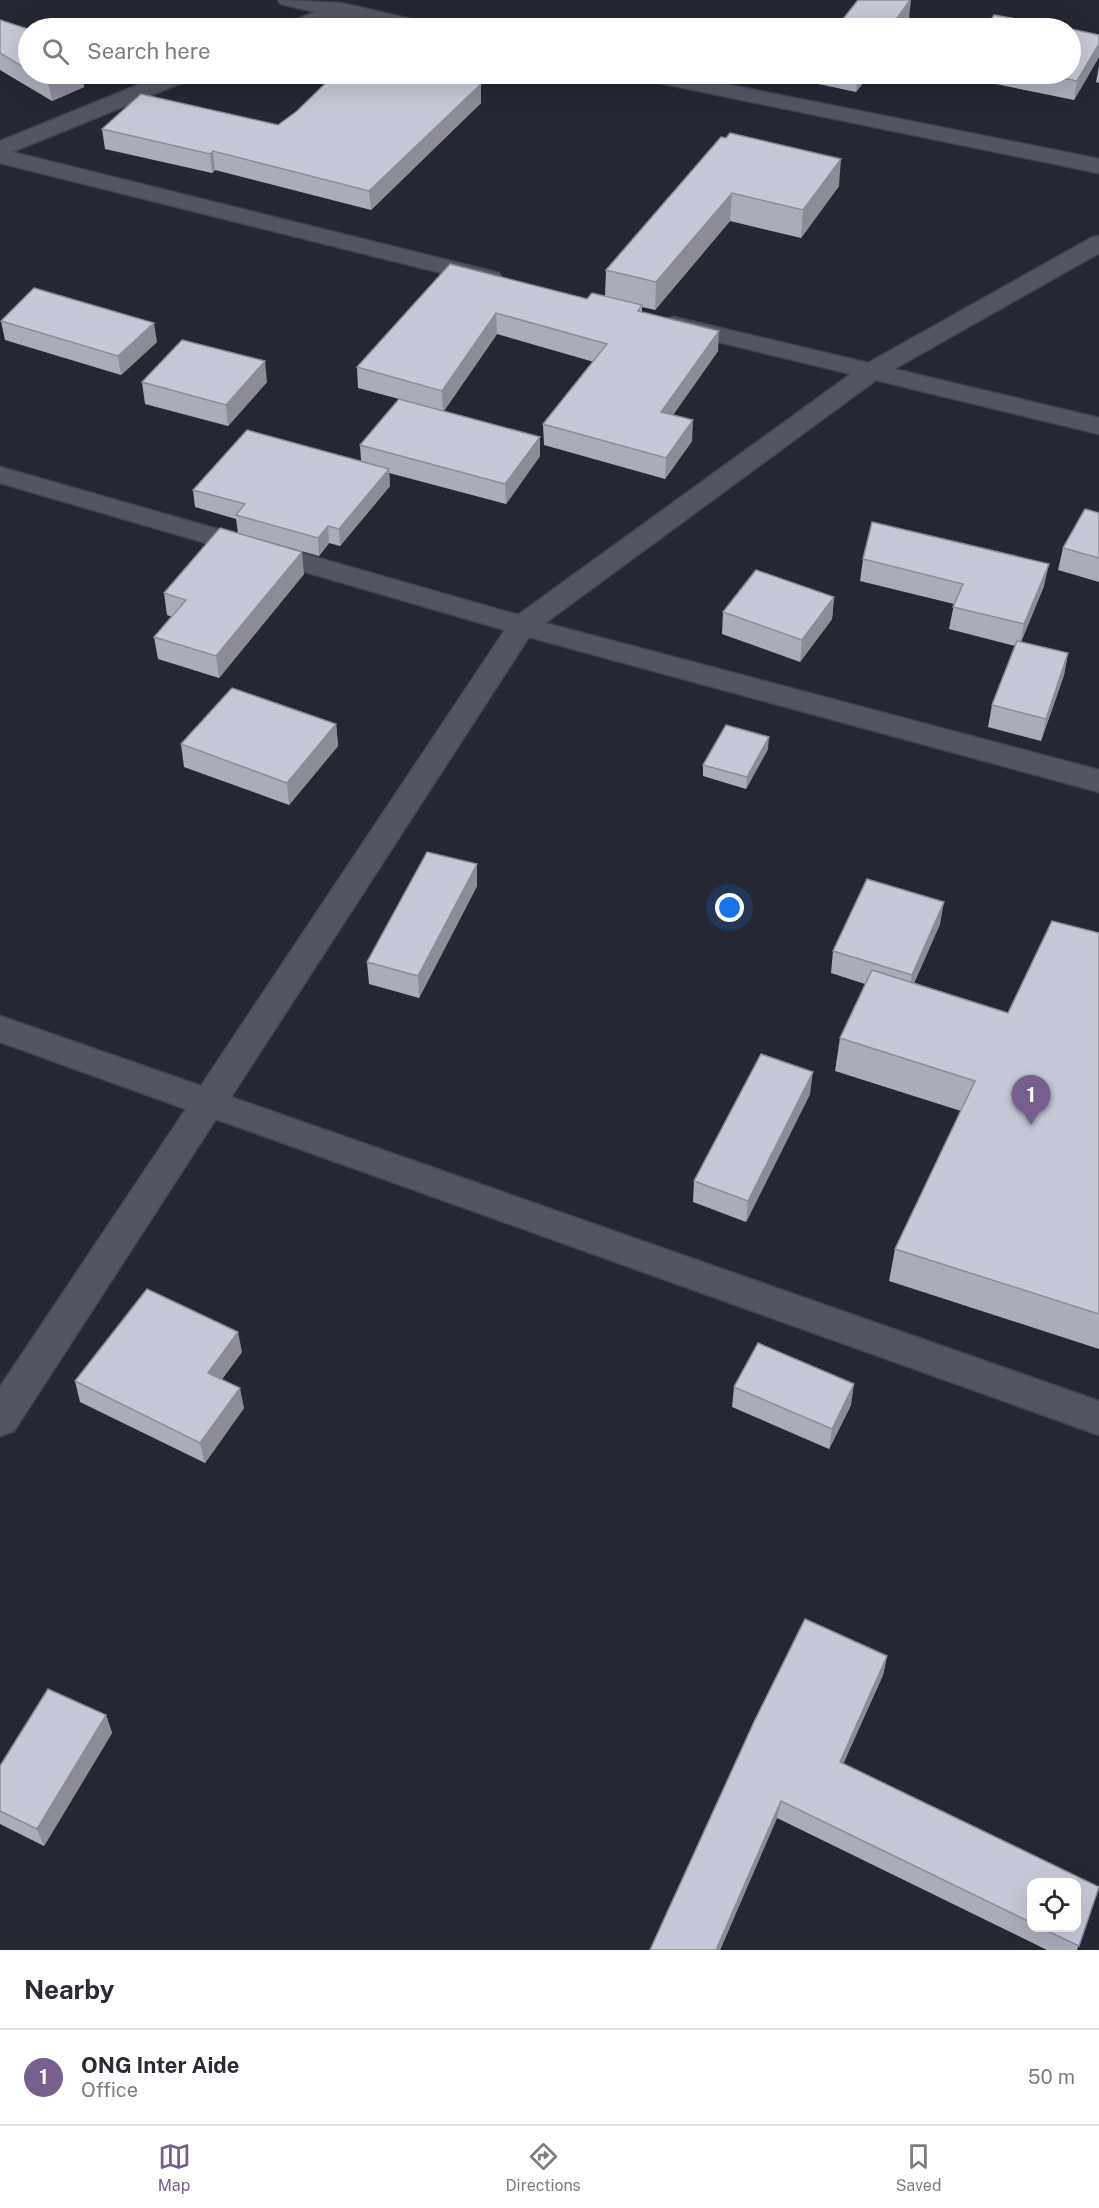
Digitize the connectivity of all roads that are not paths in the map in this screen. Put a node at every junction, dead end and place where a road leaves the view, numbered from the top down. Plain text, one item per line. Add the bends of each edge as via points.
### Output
1 (288, 0) edge
2 (360, 0) edge
3 (336, 10) junction
4 (316, 18) edge
5 (376, 18) edge
6 (159, 84) edge
7 (694, 84) edge
8 (0, 149) edge
9 (0, 156) edge
10 (1099, 166) edge
11 (1099, 243) edge
12 (510, 283) edge
13 (649, 318) edge
14 (869, 373) junction
15 (1099, 426) edge
16 (0, 475) edge
17 (522, 626) junction
18 (1099, 781) edge
19 (0, 1029) edge
20 (207, 1105) junction
21 (1099, 1418) edge
22 (0, 1419) edge

1 - 3 street
2 - 3 street
3 - 4 street
3 - 5 street
6 - 8 street
7 - 10 street
9 - 12 street
11 - 14 street
13 - 14 street
14 - 15 street
14 - 17 street
16 - 17 street
17 - 18 street
17 - 20 street
19 - 20 street
20 - 21 street
20 - 22 street

